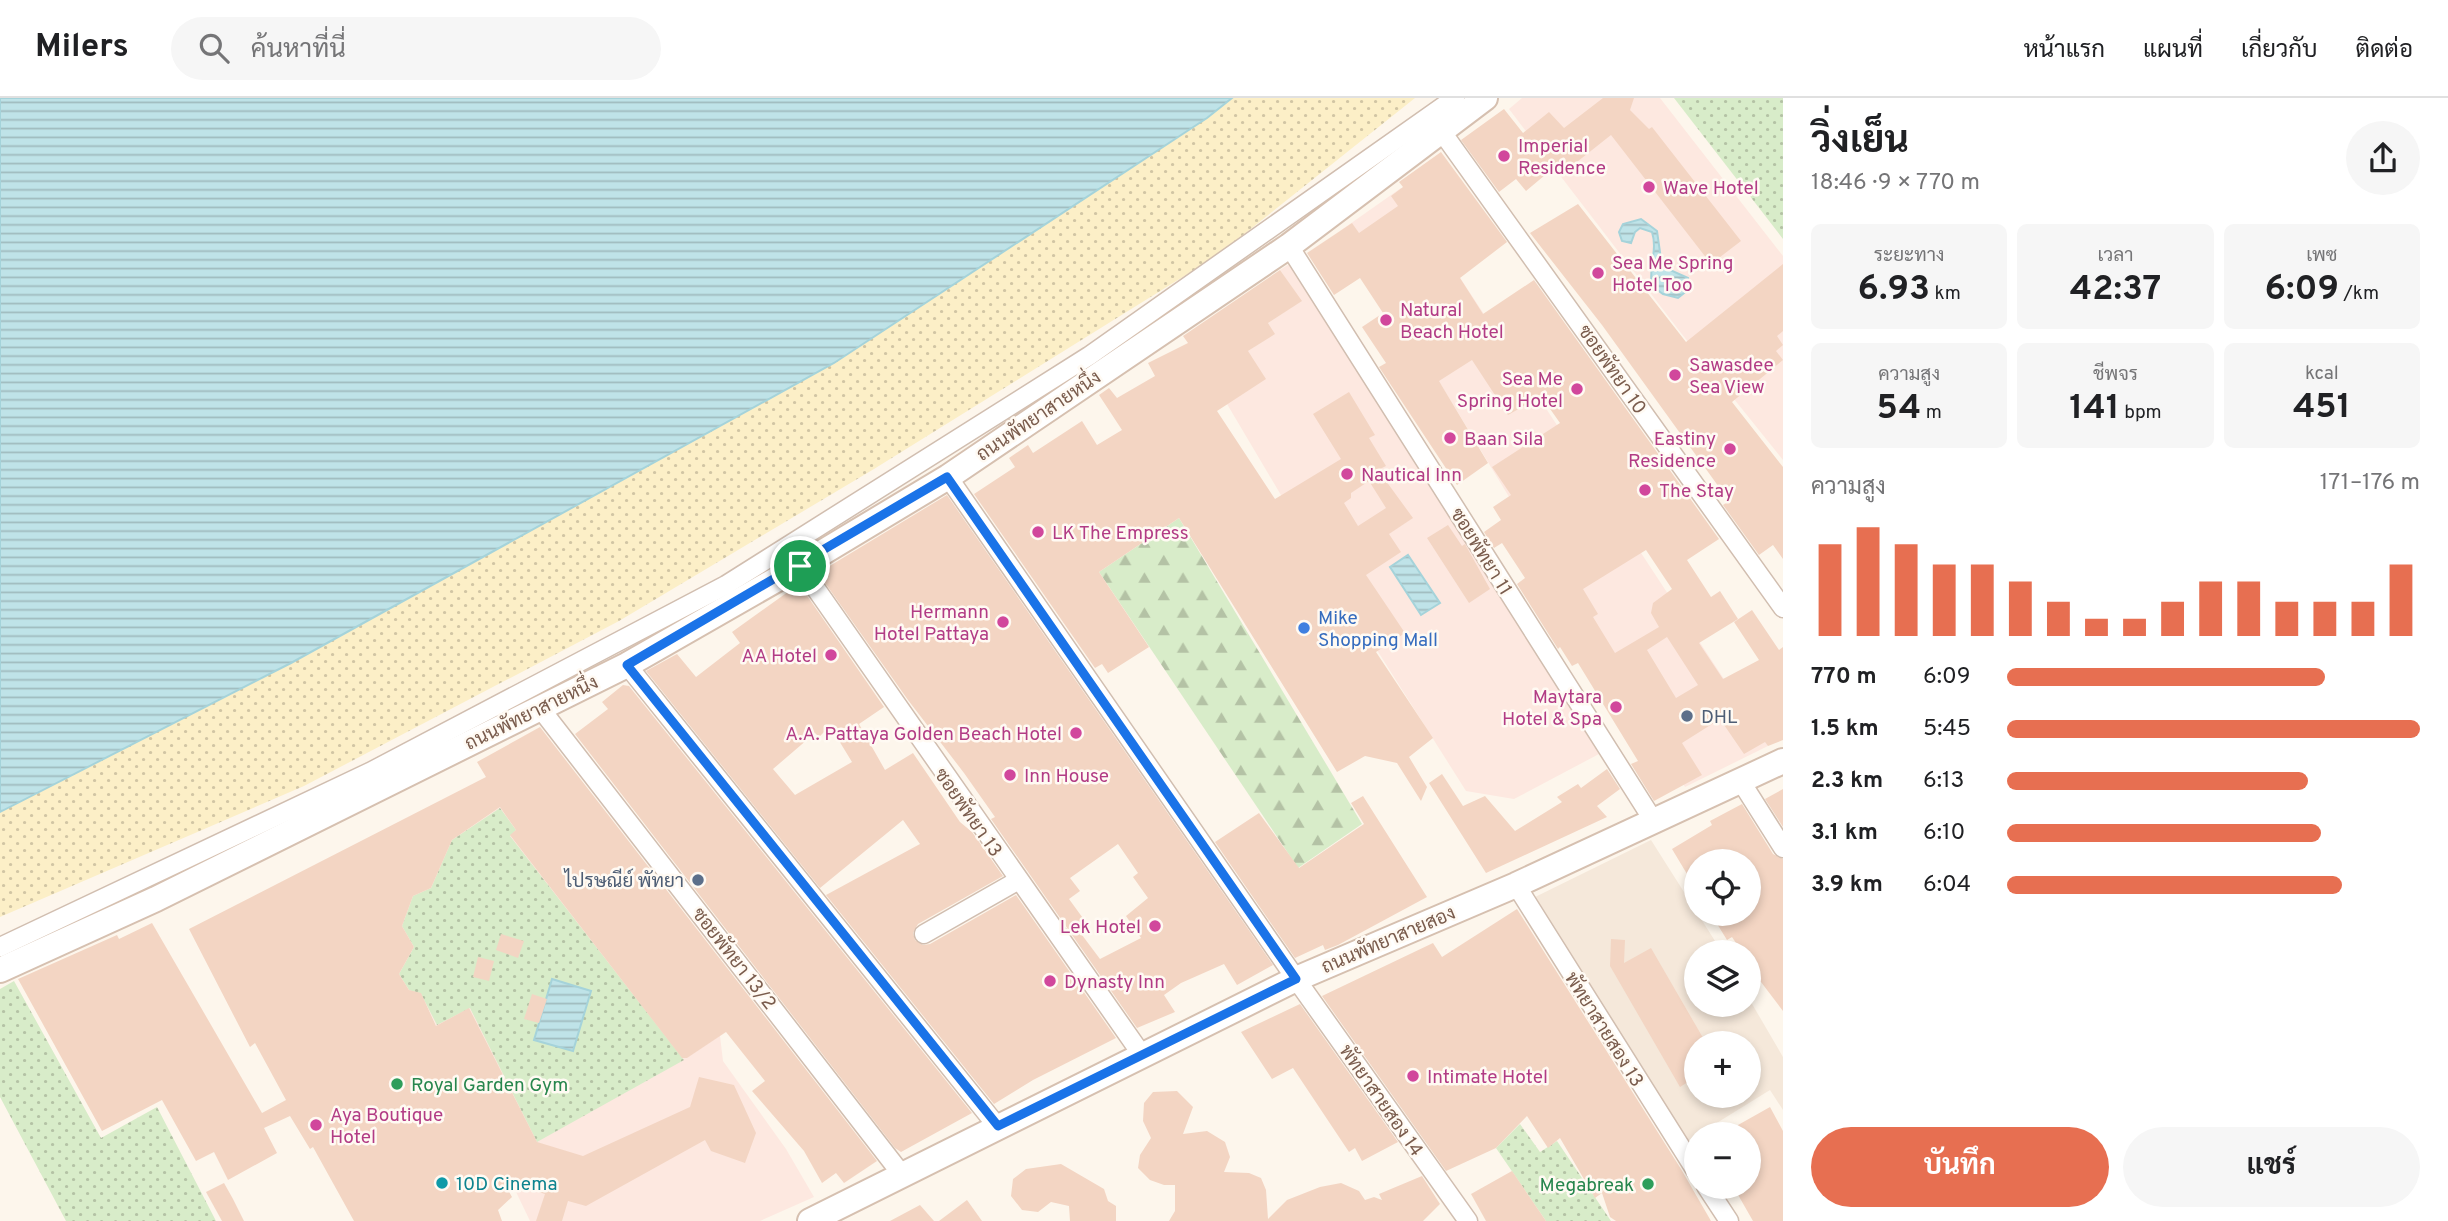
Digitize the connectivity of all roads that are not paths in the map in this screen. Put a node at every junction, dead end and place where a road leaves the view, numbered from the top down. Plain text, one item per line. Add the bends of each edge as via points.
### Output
1 (1455, 98) edge
2 (1485, 98) edge
3 (1442, 132) junction
4 (1289, 246) junction
5 (947, 477) junction
6 (800, 566) junction
7 (1783, 608) edge
8 (627, 665) junction
9 (540, 708) junction
10 (1783, 761) edge
11 (1740, 780) junction
12 (1653, 820) junction
13 (1783, 848) edge
14 (1017, 881) junction
15 (1516, 885) junction
16 (924, 934) dead end
17 (0, 947) edge
18 (0, 970) edge
19 (1296, 979) junction
20 (1142, 1055) junction
21 (998, 1126) junction
22 (1684, 1153) edge
23 (903, 1176) junction
24 (1715, 1199) edge
25 (810, 1221) edge
26 (1468, 1221) edge
27 (1729, 1221) edge

1 - 17 street via 1089,356 726,584 370,772
2 - 3 main road, ถนนพัทยาสายหนึ่ง
3 - 4 main road, ถนนพัทยาสายหนึ่ง
3 - 7 street, ซอยพัทยา 10
4 - 5 main road, ถนนพัทยาสายหนึ่ง
4 - 12 street, ซอยพัทยา 11
5 - 6 main road, ถนนพัทยาสายหนึ่ง
5 - 19 street, พัทยาสายสอง 14
6 - 8 main road, ถนนพัทยาสายหนึ่ง
6 - 14 street, ซอยพัทยา 13
8 - 9 main road, ถนนพัทยาสายหนึ่ง
8 - 21 street
9 - 18 main road, ถนนพัทยาสายหนึ่ง via 156,899
9 - 23 street, ซอยพัทยา 13/2
10 - 11 main road, ถนนพัทยาสายสอง
11 - 12 main road, ถนนพัทยาสายสอง
11 - 13 street
12 - 15 main road, ถนนพัทยาสายสอง
14 - 16 street
14 - 20 street, ซอยพัทยา 13
15 - 19 main road, ถนนพัทยาสายสอง
15 - 22 street, พัทยาสายสอง 13
19 - 20 main road, ถนนพัทยาสายสอง
19 - 26 street, พัทยาสายสอง 14
20 - 21 main road, ถนนพัทยาสายสอง
21 - 23 main road, ถนนพัทยาสายสอง
23 - 25 main road, ถนนพัทยาสายสอง
24 - 27 street

